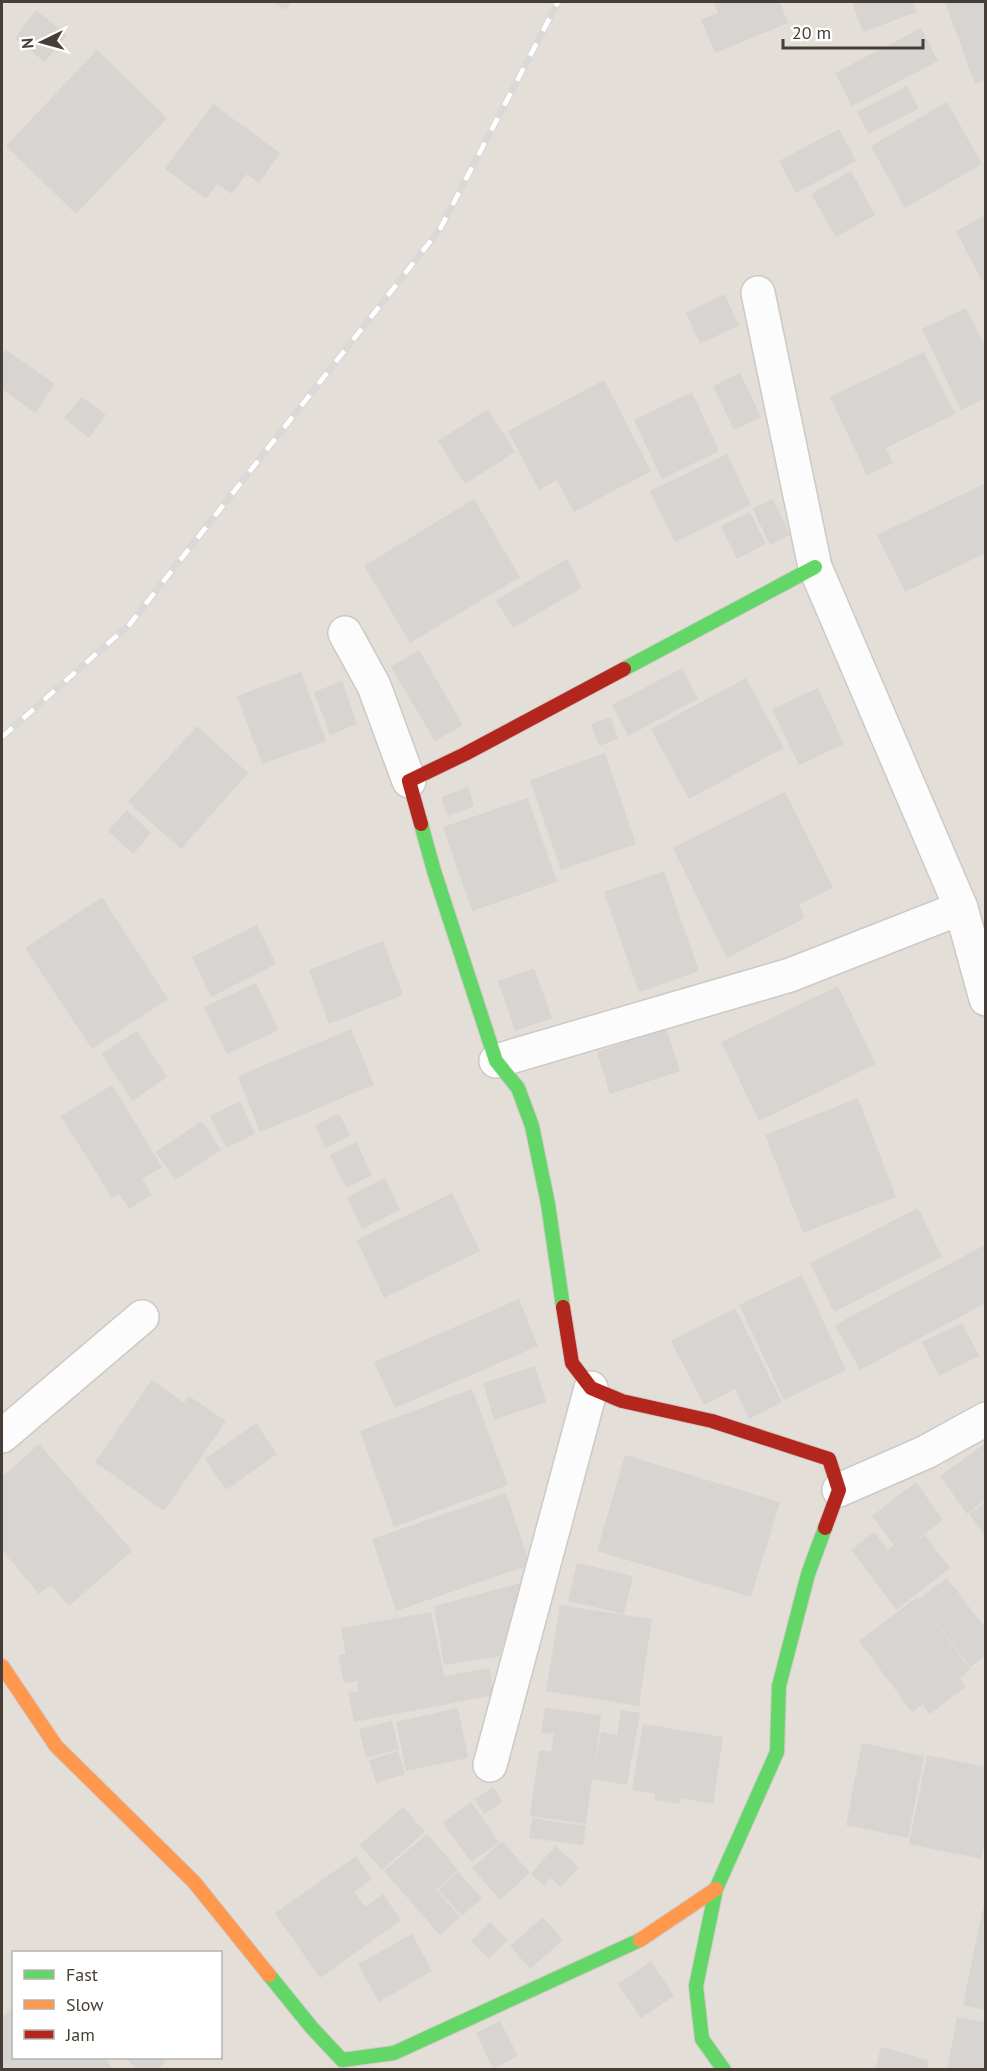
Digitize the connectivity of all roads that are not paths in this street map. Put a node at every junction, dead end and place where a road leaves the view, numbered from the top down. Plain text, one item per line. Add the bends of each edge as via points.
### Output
1 (758, 293) dead end
2 (815, 567) junction
3 (345, 633) dead end
4 (409, 781) junction
5 (961, 908) junction
6 (986, 999) edge
7 (496, 1061) junction
8 (142, 1317) dead end
9 (591, 1388) junction
10 (986, 1419) edge
11 (2, 1436) edge
12 (839, 1490) junction
13 (2, 1666) edge
14 (490, 1766) dead end
15 (716, 1889) junction
16 (724, 2070) edge

1 - 2 street
2 - 4 street
2 - 5 street
3 - 4 street via 374,686
4 - 7 street
5 - 6 street
5 - 7 street via 790,975
7 - 9 street via 518,1088 532,1126 572,1363
8 - 11 street
9 - 12 street via 622,1401 712,1421 829,1459
9 - 14 street
10 - 12 street via 926,1452
12 - 15 street via 808,1574 779,1686 777,1752
13 - 15 street via 56,1746 194,1882 342,2060 394,2053 425,2039 646,1937
15 - 16 street via 696,1986 702,2038

